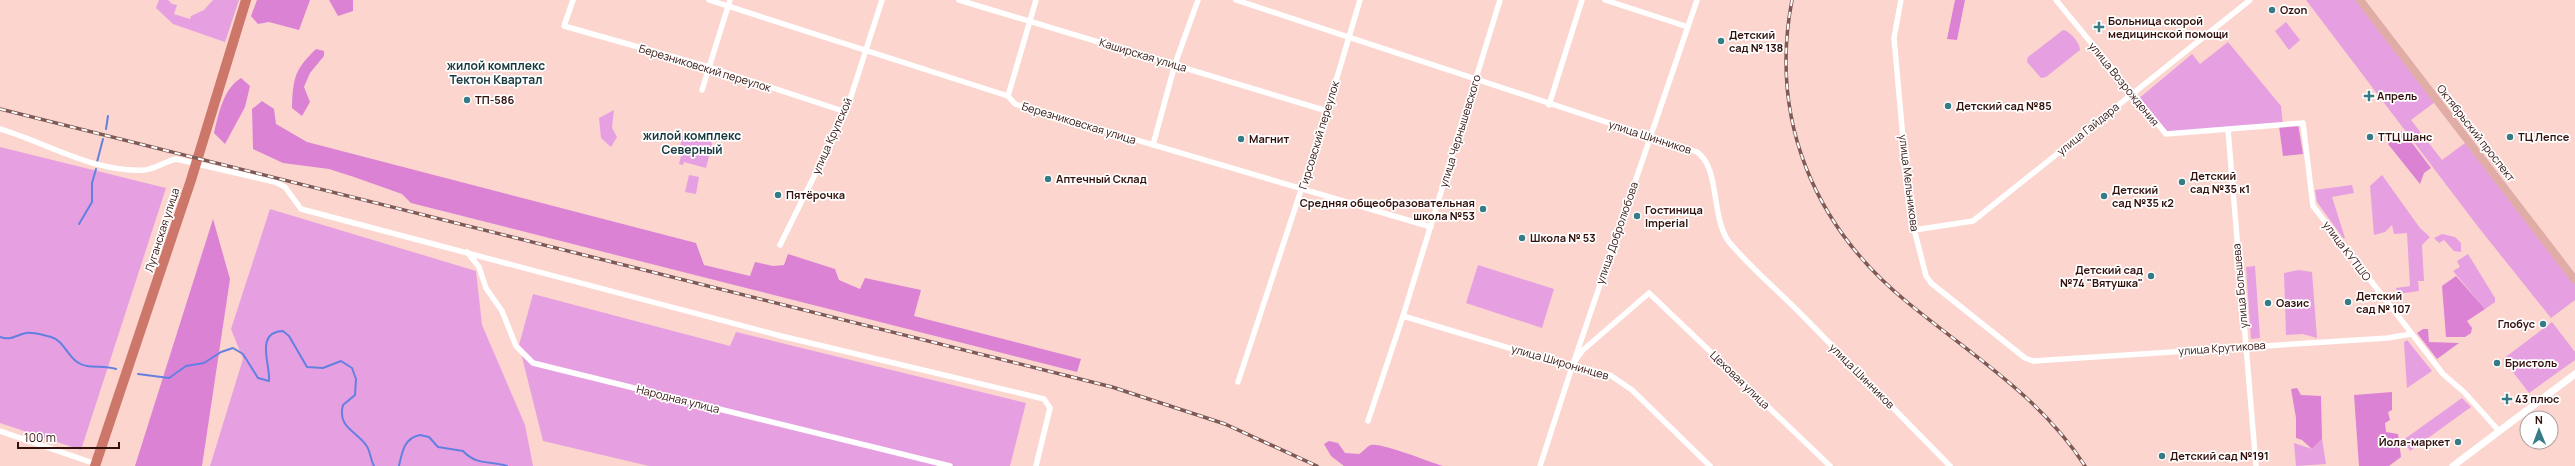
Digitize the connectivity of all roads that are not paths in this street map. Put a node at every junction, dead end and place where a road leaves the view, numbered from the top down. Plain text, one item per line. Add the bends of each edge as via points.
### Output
1 (246, 0) edge
2 (573, 0) edge
3 (709, 0) edge
4 (882, 0) edge
5 (959, 0) edge
6 (1036, 0) edge
7 (1198, 0) edge
8 (1236, 0) edge
9 (1360, 0) edge
10 (1500, 0) edge
11 (1582, 0) edge
12 (1605, 0) edge
13 (1697, 0) edge
14 (1901, 0) edge
15 (2056, 0) edge
16 (2250, 0) edge
17 (2360, 0) edge
18 (729, 3) edge
19 (1029, 21) junction
20 (1688, 27) junction
21 (1349, 36) junction
22 (865, 50) junction
23 (1175, 64) junction
24 (709, 67) junction
25 (1476, 78) junction
26 (702, 90) dead end
27 (2132, 94) junction
28 (1008, 96) junction
29 (1549, 105) junction
30 (1326, 111) junction
31 (846, 112) junction
32 (2303, 123) joint
33 (0, 129) edge
34 (2228, 130) junction
35 (1650, 136) junction
36 (1153, 145) junction
37 (1302, 189) junction
38 (1431, 228) junction
39 (1914, 230) junction
40 (780, 245) dead end
41 (467, 252) junction
42 (2575, 280) edge
43 (1403, 316) junction
44 (2411, 334) junction
45 (2245, 347) junction
46 (2033, 361) joint
47 (1572, 366) junction
48 (2575, 374) edge
49 (1238, 382) dead end
50 (1368, 421) dead end
51 (0, 430) edge
52 (2499, 431) junction
53 (95, 465) edge
54 (950, 466) edge
55 (1036, 466) edge
56 (1540, 466) edge
57 (1710, 466) edge
58 (1830, 466) edge
59 (1950, 466) edge
60 (2256, 466) edge
61 (2452, 466) edge

1 - 53 highway, Луганская улица via 191,180
2 - 24 street, Березниковский переулок via 564,26
3 - 18 street, Березниковская улица
4 - 22 street, улица Крупской
5 - 19 street, Каширская улица
6 - 19 street
7 - 23 street
8 - 21 street, улица Шинников
9 - 21 street, Гирсовский переулок
10 - 25 street, улица Чернышевского
11 - 29 street
12 - 20 street
13 - 20 street, улица Добролюбова
14 - 39 street, улица Мельникова via 1894,38 1906,184
15 - 27 street, улица Возрождения
16 - 27 street, улица Гайдара
17 - 42 main road, Октябрьский проспект
18 - 22 street, Березниковская улица
18 - 24 street
19 - 23 street, Каширская улица
19 - 28 street
20 - 35 street, улица Добролюбова
21 - 25 street, улица Шинников
21 - 30 street, Гирсовский переулок
22 - 28 street, Березниковская улица
22 - 31 street, улица Крупской
23 - 30 street, Каширская улица
23 - 36 street
24 - 26 street
24 - 31 street, Березниковский переулок
25 - 29 street, улица Шинников
25 - 38 street, улица Чернышевского
27 - 34 street, улица Возрождения via 2168,135
27 - 39 street, улица Гайдара via 1973,221
28 - 36 street, Березниковская улица via 1015,104
29 - 35 street, улица Шинников
30 - 37 street, Гирсовский переулок
31 - 40 street, улица Крупской
32 - 34 street, улица Возрождения
32 - 44 street, улица КУТШО via 2313,206
33 - 41 street via 95,165 146,170 176,159 264,178 285,187 301,209
34 - 45 street, улица Большева
35 - 47 street, улица Добролюбова
35 - 59 street, улица Шинников via 1702,156 1707,163 1727,239 1748,265 1783,296
36 - 37 street, Березниковская улица
37 - 38 street, Березниковская улица
37 - 49 street, Гирсовский переулок
38 - 43 street, улица Чернышевского
39 - 46 street, улица Мельникова via 1926,276 1931,283 2025,358
41 - 54 street, Народная улица via 479,267 486,288 502,311 516,346 533,363
41 - 55 street via 781,336 1044,399 1050,408
43 - 47 street, улица Широнинцев
43 - 50 street, улица Чернышевского
44 - 45 street, улица Крутикова via 2388,338
44 - 52 street, улица КУТШО via 2443,374 2468,396
45 - 46 street, улица Крутикова
45 - 60 street, улица Большева
47 - 56 street, улица Добролюбова
47 - 57 street, улица Широнинцев via 1610,375 1632,390
47 - 58 street, Цеховая улица via 1584,350 1649,293
48 - 52 main road
51 - 53 street
52 - 61 main road

